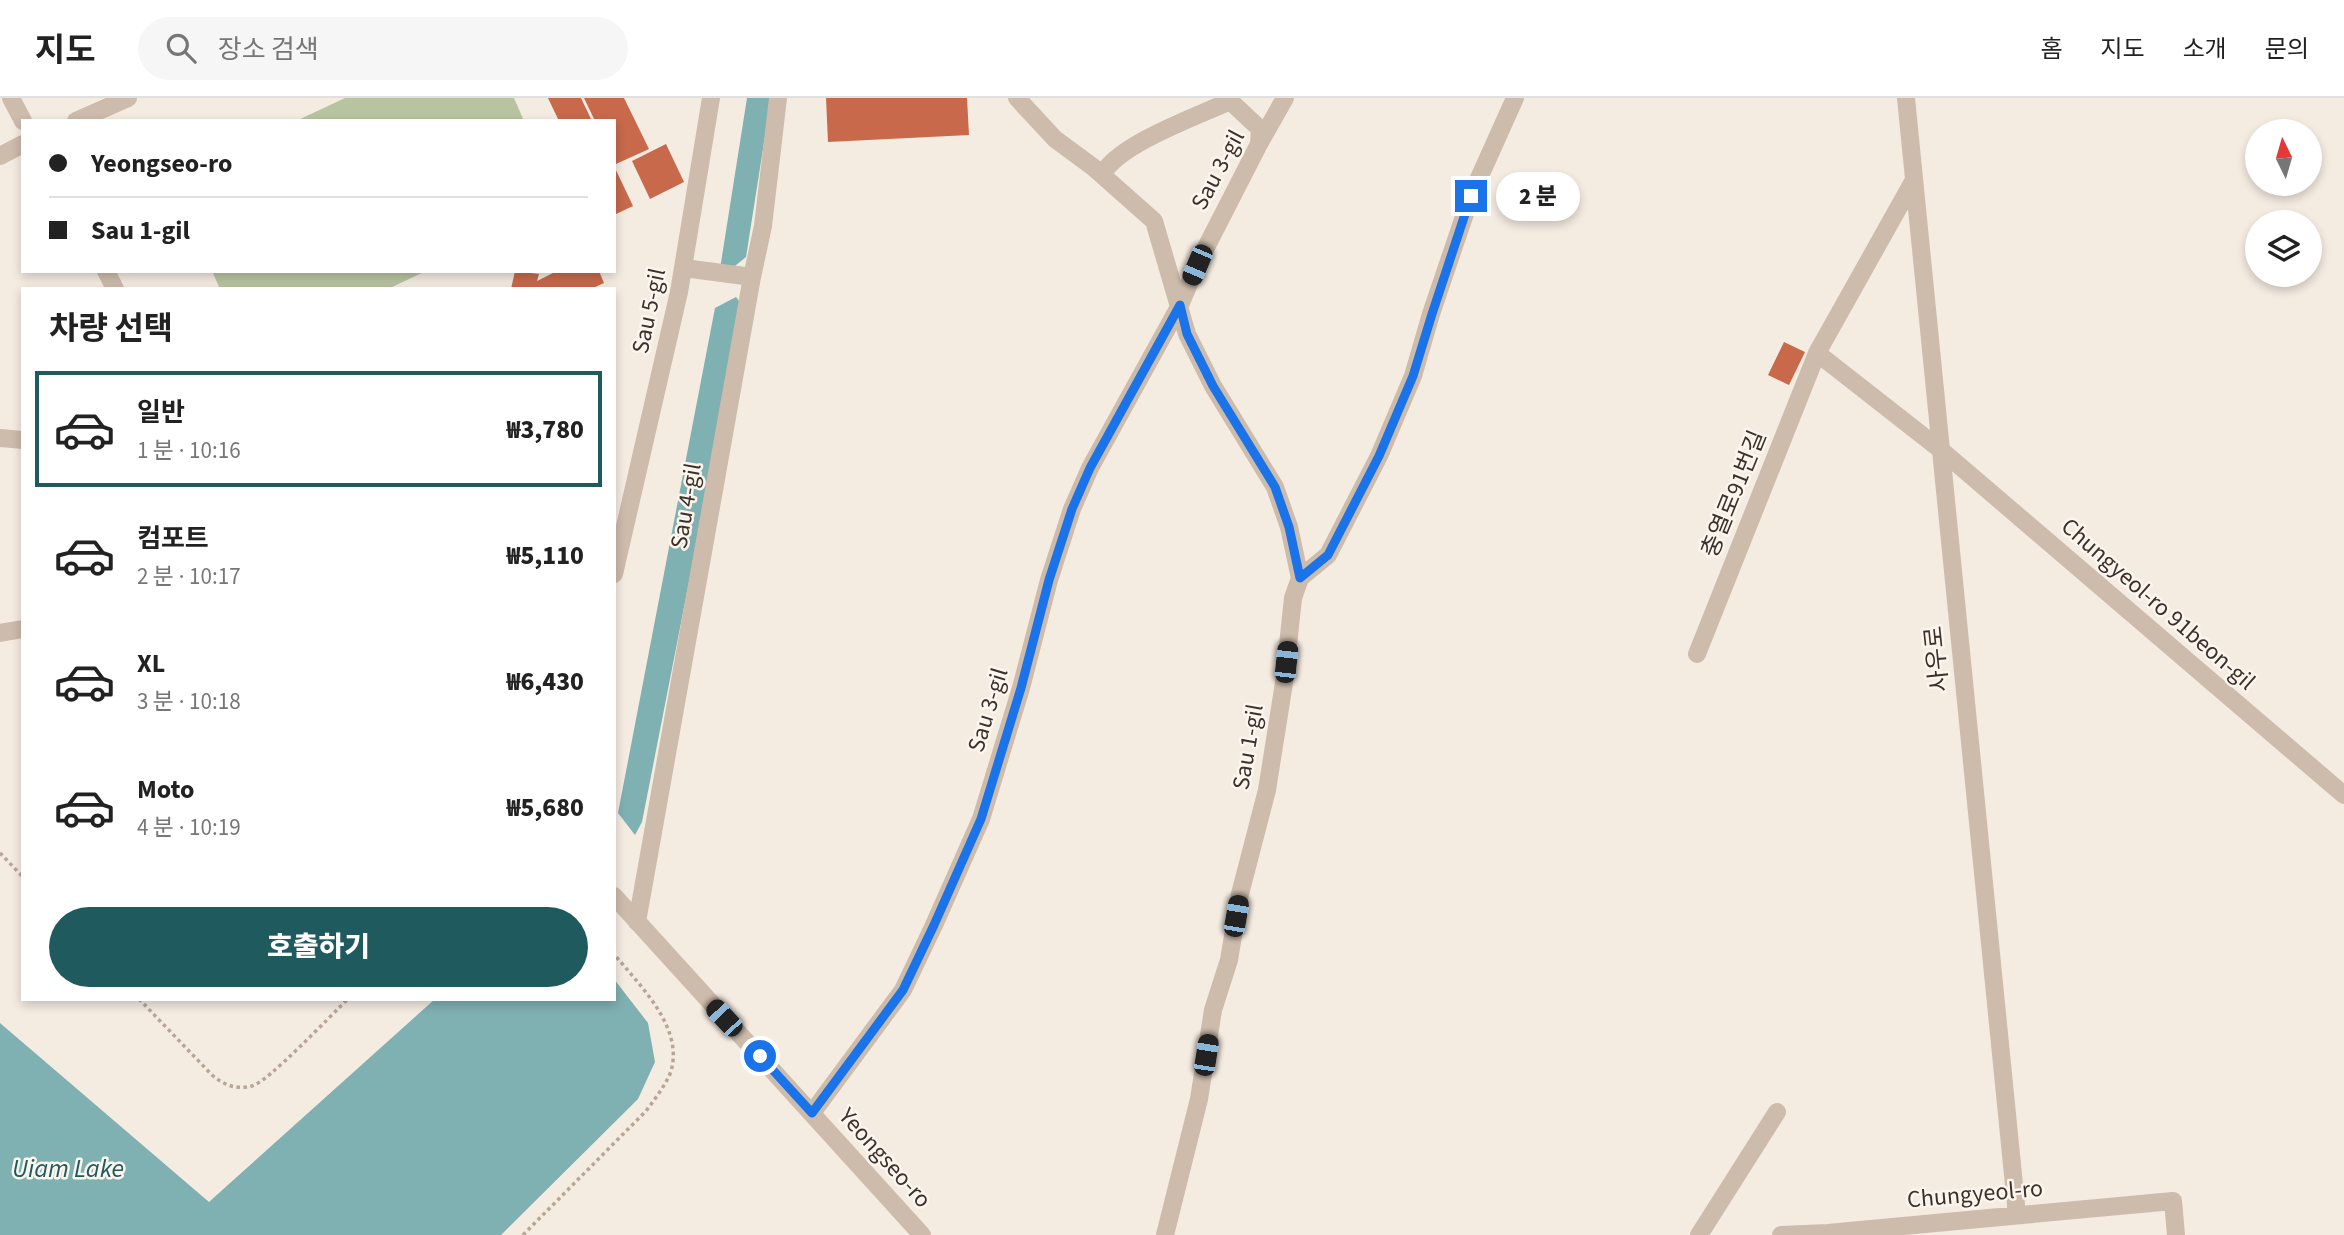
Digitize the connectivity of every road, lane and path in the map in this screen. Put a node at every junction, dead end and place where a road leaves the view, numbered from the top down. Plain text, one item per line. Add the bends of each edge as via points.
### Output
1 (10, 98) edge
2 (128, 98) edge
3 (711, 98) edge
4 (778, 98) edge
5 (1017, 98) edge
6 (1285, 98) edge
7 (1515, 98) edge
8 (1906, 98) edge
9 (22, 119) edge
10 (81, 119) edge
11 (1259, 144) junction
12 (21, 145) edge
13 (0, 156) edge
14 (1102, 175) junction
15 (1914, 180) junction
16 (684, 268) junction
17 (752, 277) junction
18 (1180, 305) junction
19 (1817, 353) junction
20 (0, 439) edge
21 (21, 440) edge
22 (1941, 450) junction
23 (616, 565) edge
24 (1300, 578) junction
25 (21, 629) edge
26 (0, 633) edge
27 (1697, 654) dead end
28 (2344, 796) edge
29 (0, 853) edge
30 (21, 875) edge
31 (616, 898) edge
32 (637, 922) junction
33 (616, 956) edge
34 (141, 1001) edge
35 (346, 1001) edge
36 (1777, 1112) dead end
37 (812, 1113) junction
38 (2017, 1215) junction
39 (1828, 1234) edge
40 (523, 1235) edge
41 (922, 1235) edge
42 (1165, 1235) edge
43 (1699, 1235) edge
44 (1781, 1235) edge
45 (2176, 1235) edge

1 - 9 street
2 - 10 street
3 - 16 street, Sau 5-gil
4 - 17 street, Sau 4-gil via 763,226
5 - 14 street via 1055,139
6 - 11 street, Sau 3-gil
7 - 24 street via 1471,196 1413,376 1379,456 1328,555
8 - 15 street, 사우로
11 - 14 street via 1260,129 1230,101 1143,140
11 - 18 street, Sau 3-gil
12 - 13 street
14 - 18 street via 1154,220
15 - 19 street, 충열로91번길
15 - 22 street, 사우로
16 - 17 street
16 - 23 street, Sau 5-gil
17 - 32 street, Sau 4-gil
18 - 24 street via 1187,334 1213,386 1275,487
18 - 37 street, Sau 3-gil via 1072,509 981,819 934,925 903,990
19 - 22 street
19 - 27 street, 충열로91번길
20 - 21 street
22 - 28 street, Chungyeol-ro 91beon-gil
22 - 38 street, 사우로
24 - 42 street, Sau 1-gil via 1293,598 1267,790
25 - 26 street
29 - 30 path
31 - 32 street, Yeongseo-ro
32 - 37 street, Yeongseo-ro
33 - 40 path via 655,1004 667,1027 674,1059 669,1074 646,1111
34 - 35 path via 222,1083 249,1087 259,1083
36 - 43 street
37 - 41 street, Yeongseo-ro
38 - 39 street, Chungyeol-ro
38 - 45 street, Chungyeol-ro via 2173,1201
39 - 44 street, Chungyeol-ro

